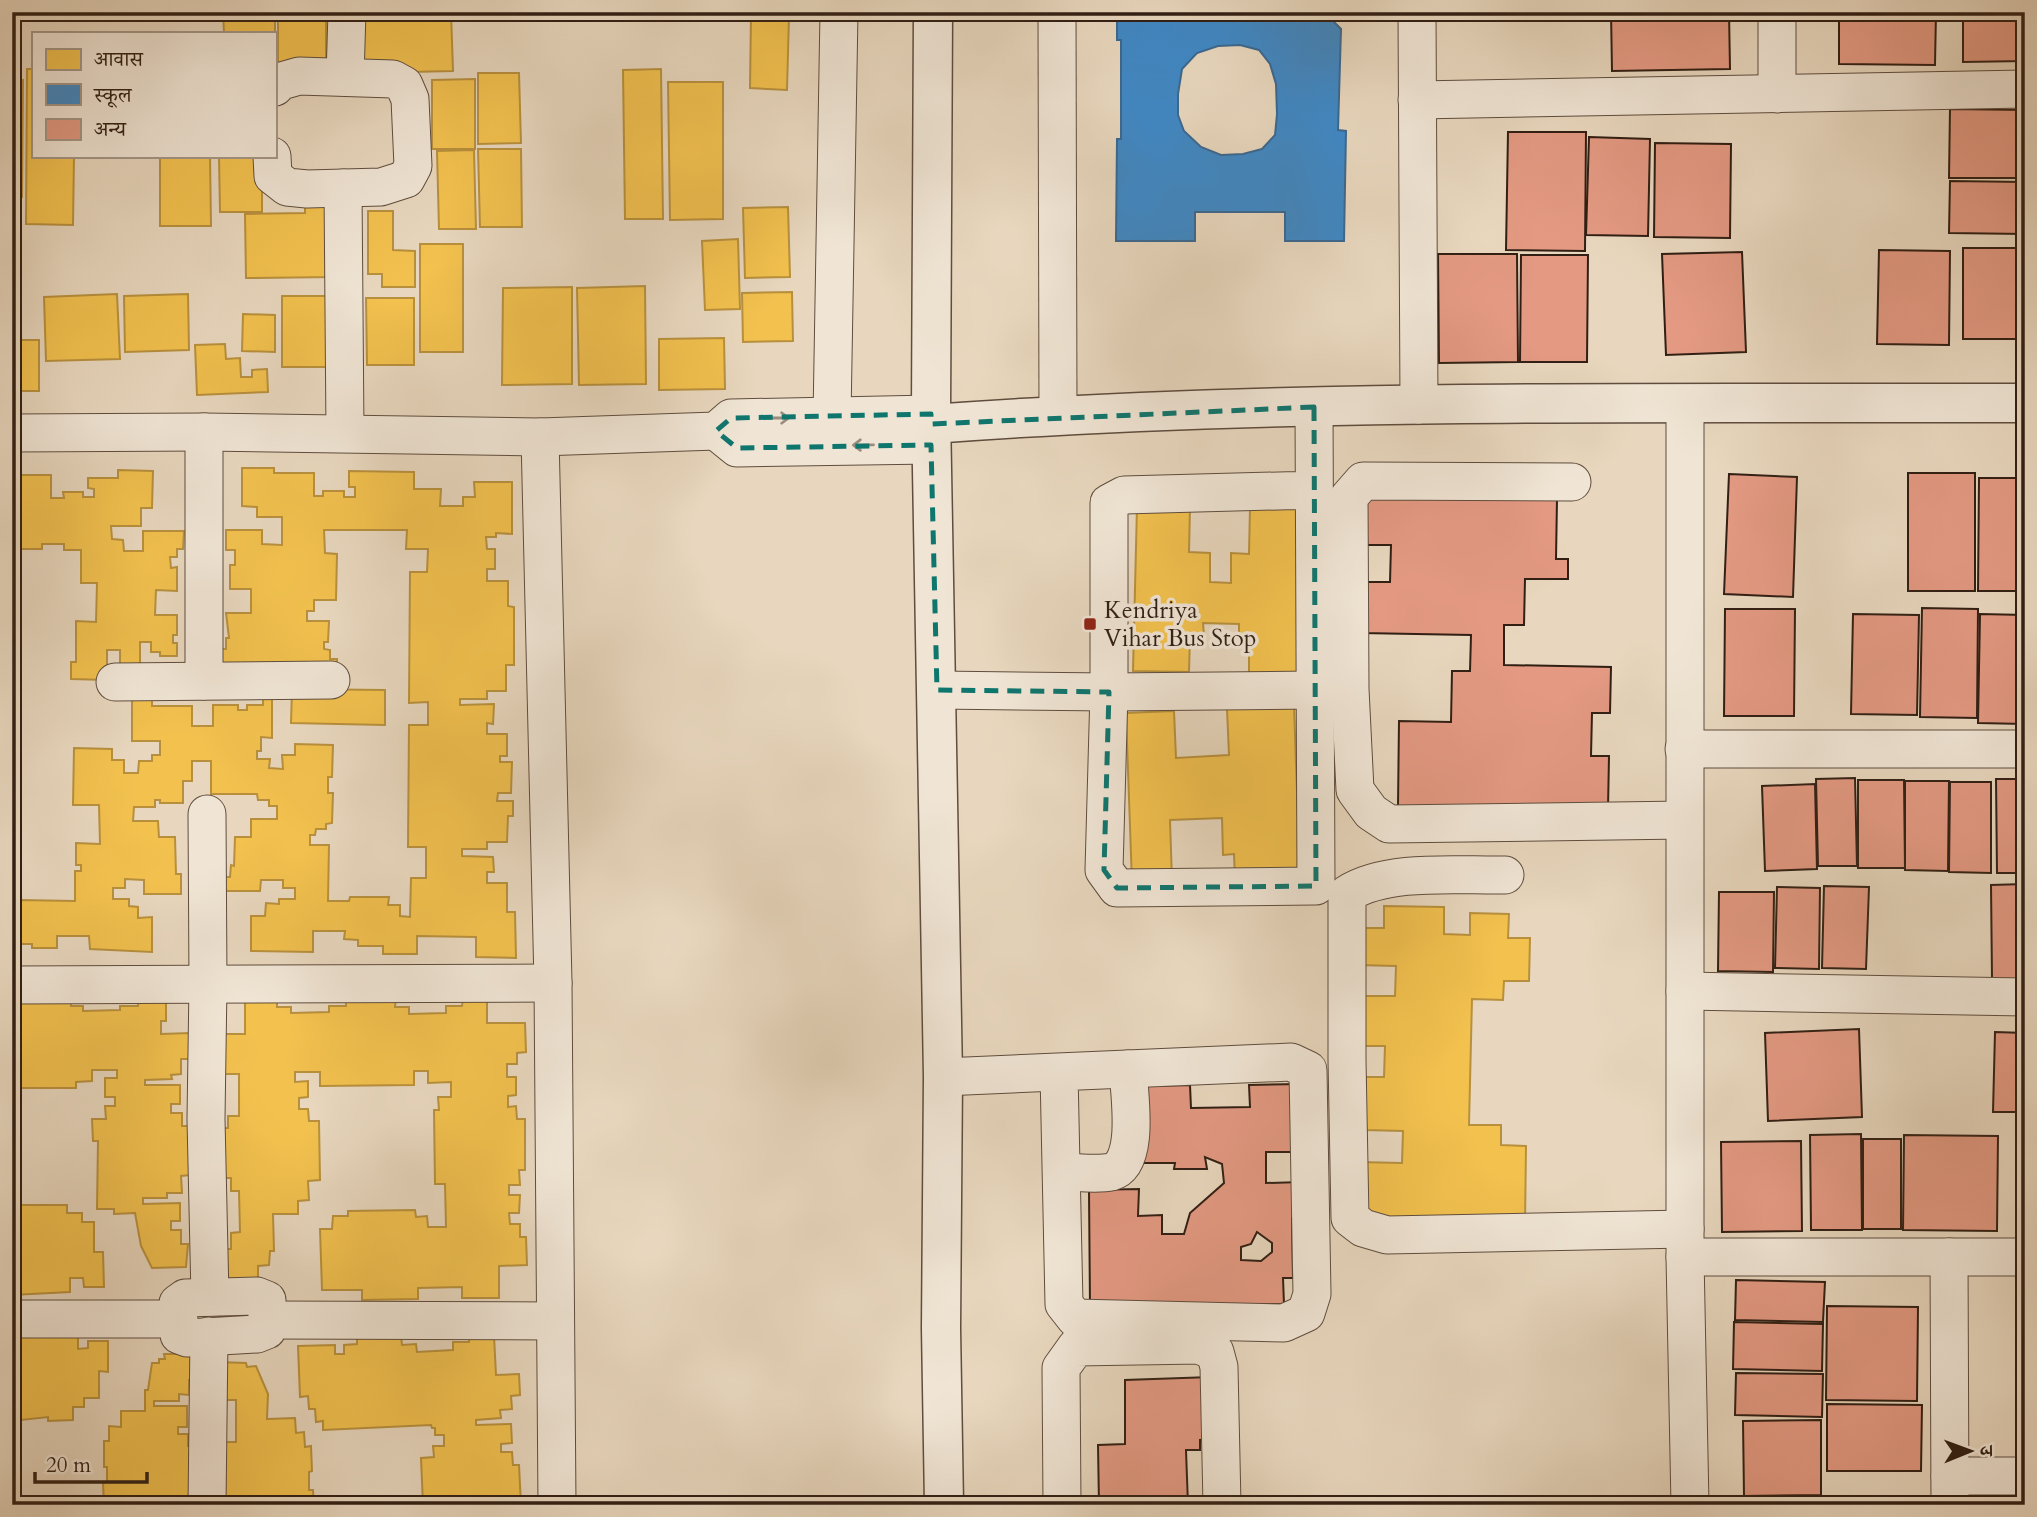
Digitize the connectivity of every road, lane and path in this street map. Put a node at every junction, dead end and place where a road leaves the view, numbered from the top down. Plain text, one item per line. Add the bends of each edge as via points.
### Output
1 (346, 12) edge
2 (839, 12) edge
3 (933, 12) edge
4 (1057, 12) edge
5 (1417, 12) edge
6 (1777, 12) edge
7 (345, 77) junction
8 (276, 85) edge
9 (2025, 89) edge
10 (1777, 94) junction
11 (1417, 100) junction
12 (272, 158) edge
13 (343, 188) junction
14 (2025, 402) edge
15 (1685, 404) junction
16 (1419, 405) junction
17 (1314, 407) junction
18 (1058, 414) junction
19 (832, 418) junction
20 (931, 427) junction
21 (716, 431) junction
22 (204, 432) junction
23 (12, 433) edge
24 (345, 433) junction
25 (540, 437) junction
26 (1572, 482) dead end
27 (1314, 490) junction
28 (331, 680) dead end
29 (204, 681) junction
30 (115, 682) dead end
31 (937, 690) junction
32 (1315, 690) junction
33 (1109, 692) junction
34 (1685, 749) junction
35 (2025, 749) edge
36 (207, 814) dead end
37 (1685, 820) junction
38 (1506, 875) dead end
39 (553, 982) junction
40 (208, 984) junction
41 (12, 985) edge
42 (1685, 991) junction
43 (2025, 997) edge
44 (1128, 1069) junction
45 (1059, 1073) junction
46 (943, 1077) junction
47 (1062, 1172) junction
48 (1685, 1243) junction
49 (1949, 1257) junction
50 (2025, 1257) edge
51 (210, 1297) junction
52 (12, 1319) edge
53 (267, 1320) junction
54 (554, 1321) junction
55 (194, 1328) junction
56 (2025, 1476) edge
57 (1950, 1490) edge
58 (207, 1505) edge
59 (557, 1505) edge
60 (944, 1505) edge
61 (1062, 1505) edge
62 (1222, 1505) edge
63 (1690, 1505) edge

1 - 7 street
2 - 19 street
3 - 20 street
4 - 18 street
5 - 11 street
6 - 10 street
7 - 8 street via 299,76
7 - 13 street via 393,79 404,85 410,99 413,166 406,179 381,187
9 - 10 street
10 - 11 street
11 - 16 street
12 - 13 street via 273,176 287,187
13 - 24 street
14 - 15 street
15 - 16 street
15 - 34 street
16 - 17 street
17 - 18 street
17 - 27 street
18 - 20 street
19 - 20 street
21 -> 19 street via 731,418
20 -> 21 street via 737,447
20 - 31 street
21 - 25 street
22 - 23 street
22 - 24 street
22 - 29 street
24 - 25 street
25 - 39 street
26 - 37 street via 1363,481 1349,497 1355,790 1370,812 1389,824
27 - 32 street
27 - 33 street via 1124,495 1109,503
28 - 29 street
29 - 30 street
31 - 33 street
31 - 46 street
32 - 33 street
32 - 33 street via 1316,886 1196,888 1116,888 1104,870
34 - 35 street
34 - 37 street
36 - 40 street
37 - 42 street
38 - 48 street via 1402,877 1347,894 1350,1218 1363,1228 1387,1235
39 - 40 street
39 - 54 street
40 - 41 street
40 - 51 street
42 - 43 street
42 - 48 street
44 - 45 street
44 - 47 street via 1131,1143 1126,1162 1113,1171
44 - 47 street via 1291,1062 1308,1070 1312,1293 1306,1313 1283,1323 1075,1318 1064,1304
45 - 46 street
45 - 47 street
46 - 60 street via 940,1328
48 - 49 street
48 - 63 street
49 - 50 street
49 - 57 street
51 - 53 street via 267,1300
51 - 55 street via 185,1298 178,1303
52 - 55 street
53 - 54 street
53 - 55 street via 267,1331 257,1335
54 - 59 street
55 - 58 street
56 - 57 street
61 - 62 street via 1061,1368 1076,1347 1199,1345 1215,1352 1219,1367

